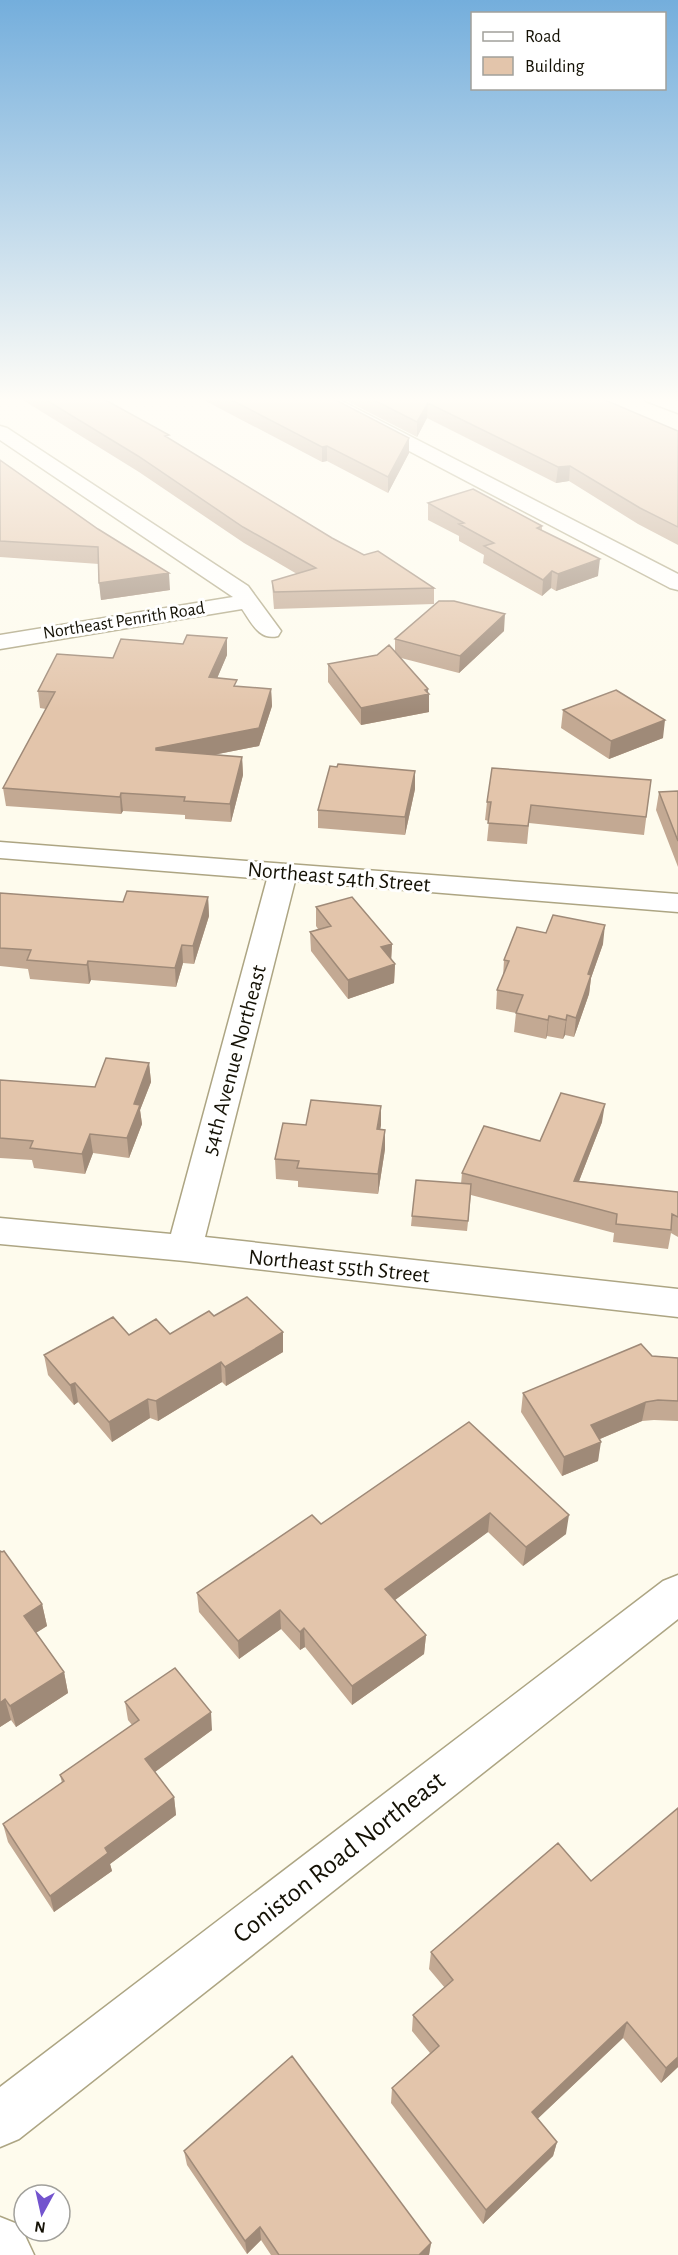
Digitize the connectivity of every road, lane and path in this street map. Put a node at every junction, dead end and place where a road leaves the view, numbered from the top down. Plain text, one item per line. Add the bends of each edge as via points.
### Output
1 (106, 502) edge
2 (523, 502) edge
3 (678, 583) edge
4 (249, 601) junction
5 (270, 631) dead end
6 (0, 642) edge
7 (0, 850) edge
8 (283, 872) junction
9 (678, 903) edge
10 (0, 1231) edge
11 (184, 1248) junction
12 (678, 1303) edge
13 (678, 1594) edge
14 (0, 2120) edge
15 (0, 2245) edge
16 (6, 2255) edge

1 - 4 street via 240,591
2 - 3 street
4 - 5 street
4 - 6 street, Northeast Penrith Road
7 - 8 street, Northeast 54th Street
8 - 9 street, Northeast 54th Street
8 - 11 street, 54th Avenue Northeast
10 - 11 street, Northeast 55th Street
11 - 12 street, Northeast 55th Street
13 - 14 street, Coniston Road Northeast
15 - 16 street

